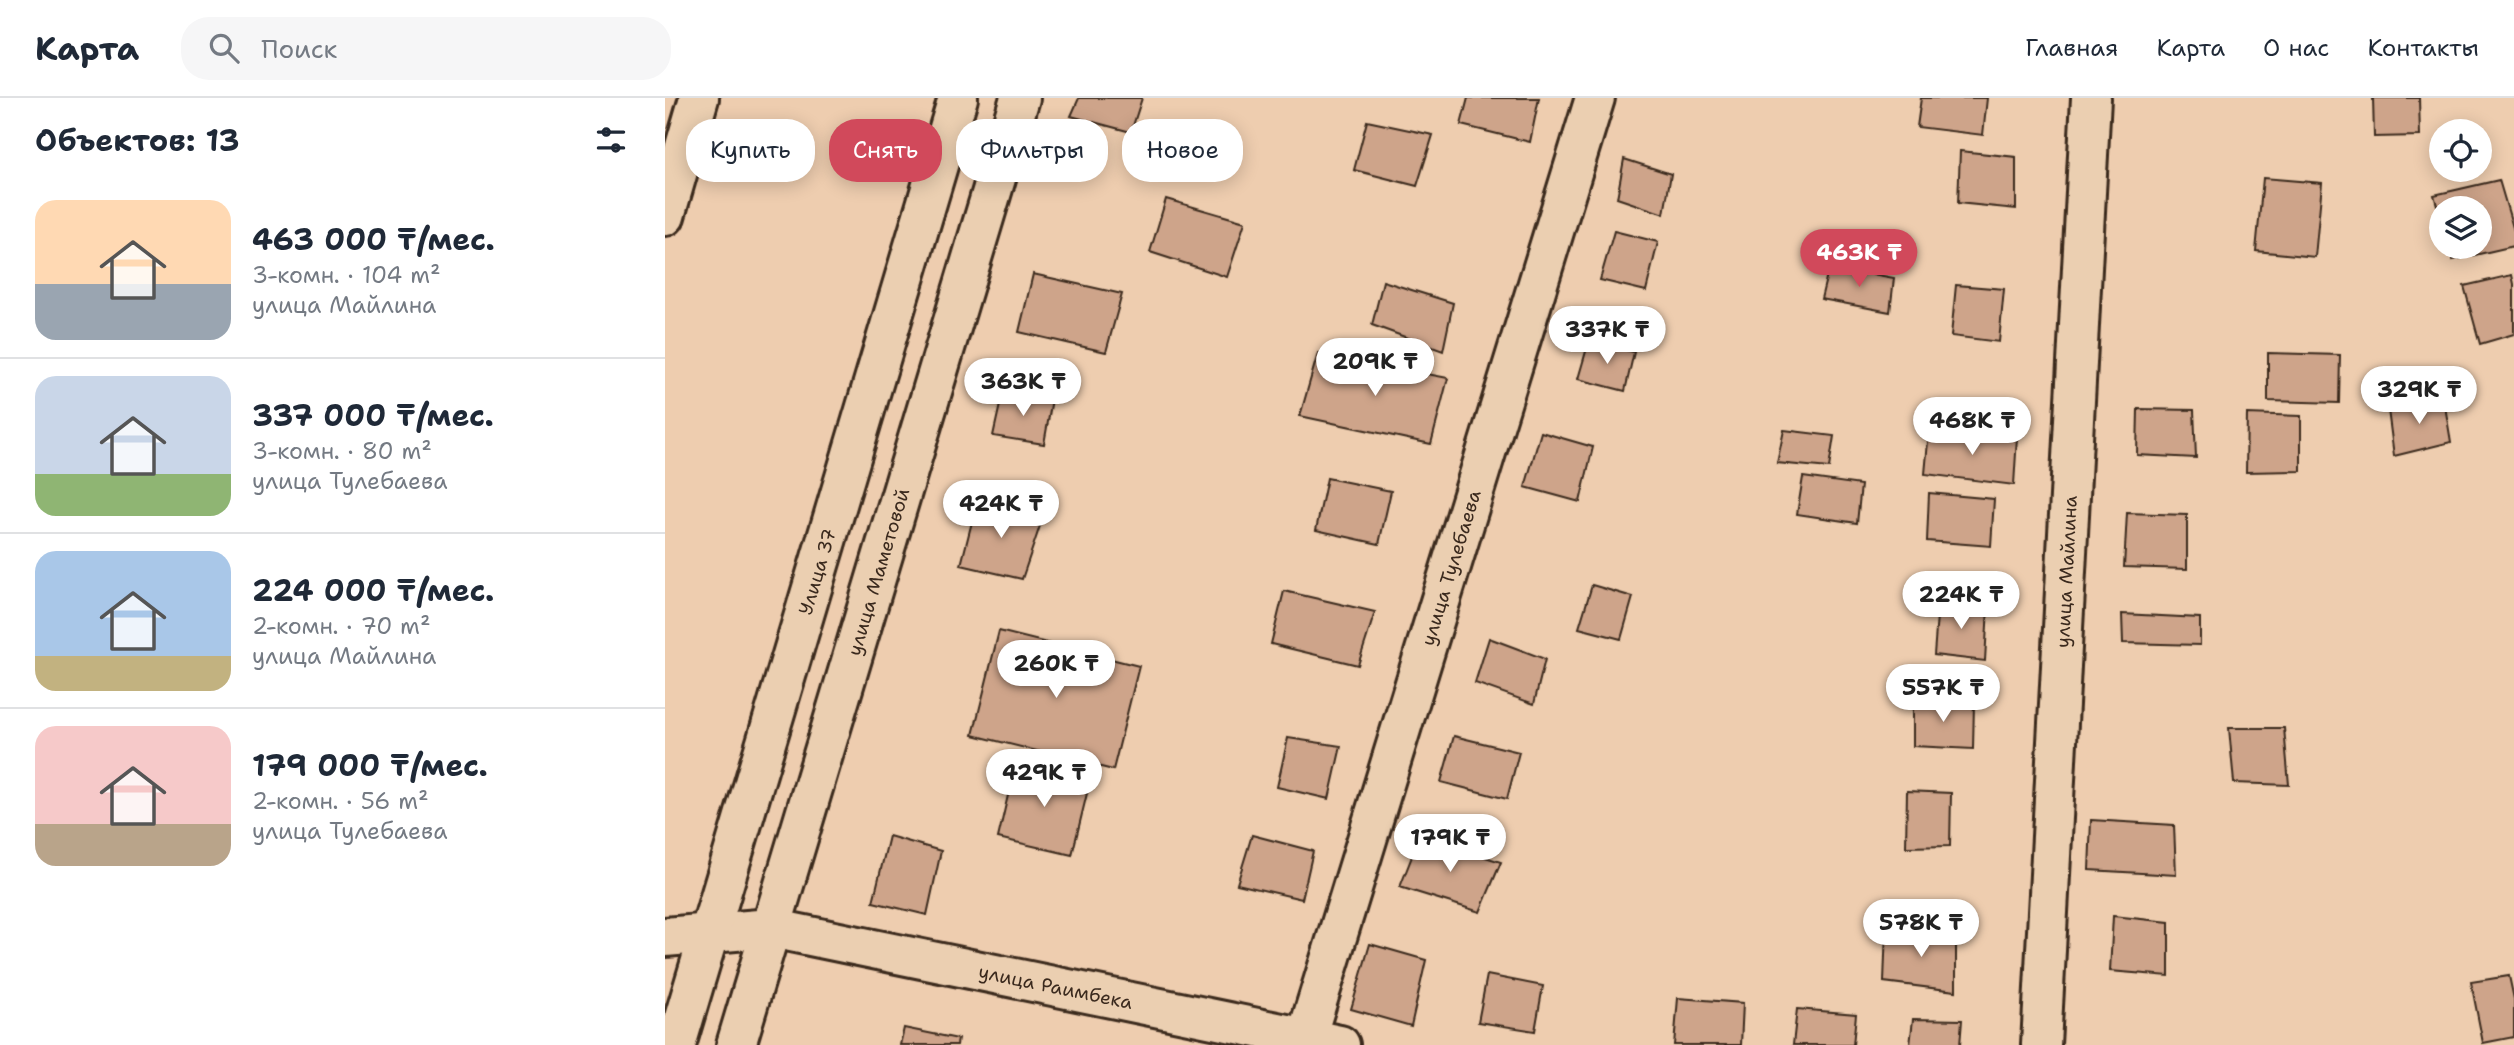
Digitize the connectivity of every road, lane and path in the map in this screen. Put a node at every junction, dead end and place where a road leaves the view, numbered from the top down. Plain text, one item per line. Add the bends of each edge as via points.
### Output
1 (699, 98) edge
2 (958, 98) edge
3 (1020, 98) edge
4 (1595, 98) edge
5 (2091, 98) edge
6 (665, 216) edge
7 (771, 928) junction
8 (665, 937) edge
9 (1323, 1042) edge
10 (676, 1045) edge
11 (736, 1045) edge
12 (2041, 1045) edge

1 - 6 street
2 - 10 street, Улица 37
3 - 7 street, улица Маметовой
4 - 9 street, улица Тулебаева
5 - 12 street, улица Майлина
7 - 8 street, улица Раимбека
7 - 9 street, улица Раимбека
7 - 11 street, улица Маметовой

